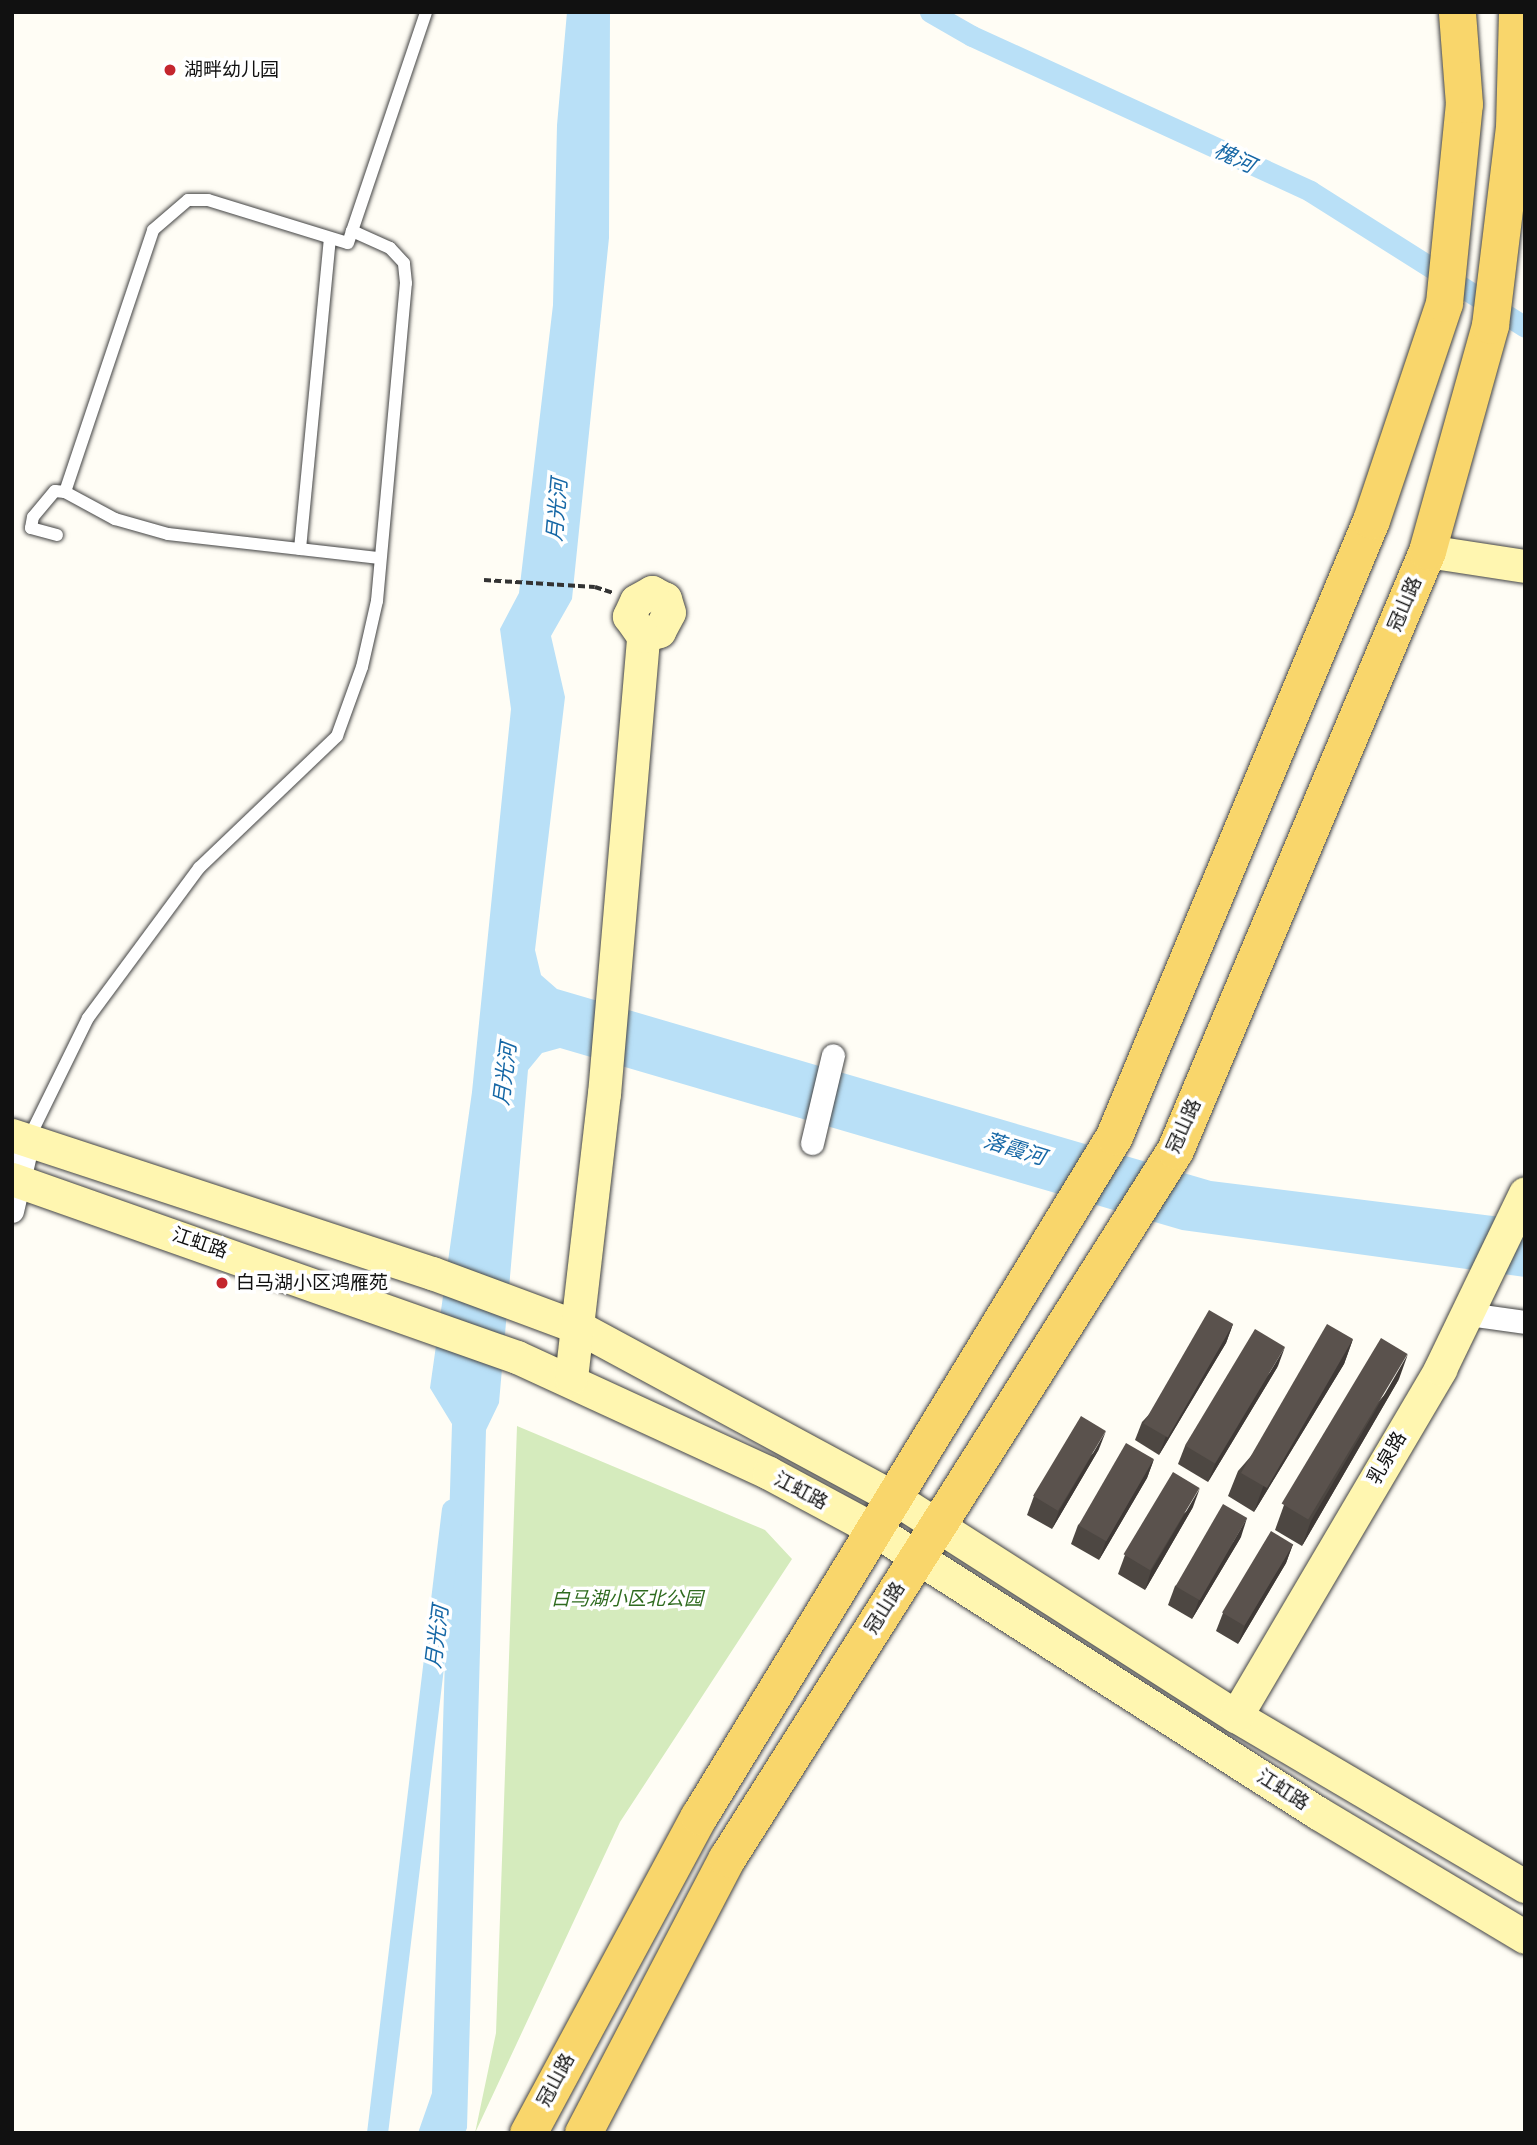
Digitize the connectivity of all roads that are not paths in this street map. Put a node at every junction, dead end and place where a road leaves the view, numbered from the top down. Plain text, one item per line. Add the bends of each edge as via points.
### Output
1 (426, 12) edge
2 (1457, 12) edge
3 (1517, 12) edge
4 (352, 231) junction
5 (330, 240) junction
6 (65, 492) junction
7 (57, 535) dead end
8 (300, 549) junction
9 (1427, 551) junction
10 (380, 558) junction
11 (1525, 566) edge
12 (643, 636) dead end
13 (833, 1055) dead end
14 (20, 1138) edge
15 (812, 1143) dead end
16 (14, 1190) edge
17 (1522, 1198) edge
18 (1468, 1314) junction
19 (1525, 1322) edge
20 (580, 1328) junction
21 (571, 1378) junction
22 (893, 1497) junction
23 (936, 1526) junction
24 (873, 1529) junction
25 (917, 1557) junction
26 (1236, 1716) junction
27 (1525, 1886) edge
28 (1525, 1937) edge
29 (528, 2133) edge
30 (583, 2133) edge

1 - 4 lane
2 - 22 main road, 冠山路 via 1464,104 1444,303 1370,520 1114,1136
3 - 9 main road, 冠山路 via 1514,127 1490,325
4 - 5 lane via 348,243
4 - 10 lane via 390,248 404,263 406,282
5 - 6 lane via 208,200 188,200 168,212 145,245
5 - 8 lane
6 - 7 lane via 55,491 33,517 31,528
6 - 8 lane via 115,519 168,534
8 - 10 lane
9 - 11 main road
9 - 23 main road, 冠山路 via 1175,1150
10 - 14 lane via 377,601 362,667 337,736 199,868 88,1018
12 - 20 main road
13 - 15 street
14 - 16 street
14 - 20 main road, 江虹路 via 432,1273
16 - 21 main road, 江虹路 via 425,1322
17 - 18 main road, 乳泉路
18 - 19 street
18 - 26 main road, 乳泉路
20 - 21 main road
20 - 22 main road, 江虹路
21 - 24 main road, 江虹路 via 769,1473
22 - 23 main road, 江虹路
22 - 24 main road, 冠山路
23 - 25 main road, 冠山路
23 - 26 main road, 江虹路
24 - 25 main road, 江虹路
24 - 29 main road, 冠山路 via 699,1816
25 - 28 main road, 江虹路 via 1318,1813
25 - 30 main road, 冠山路 via 727,1858
26 - 27 main road, 江虹路

